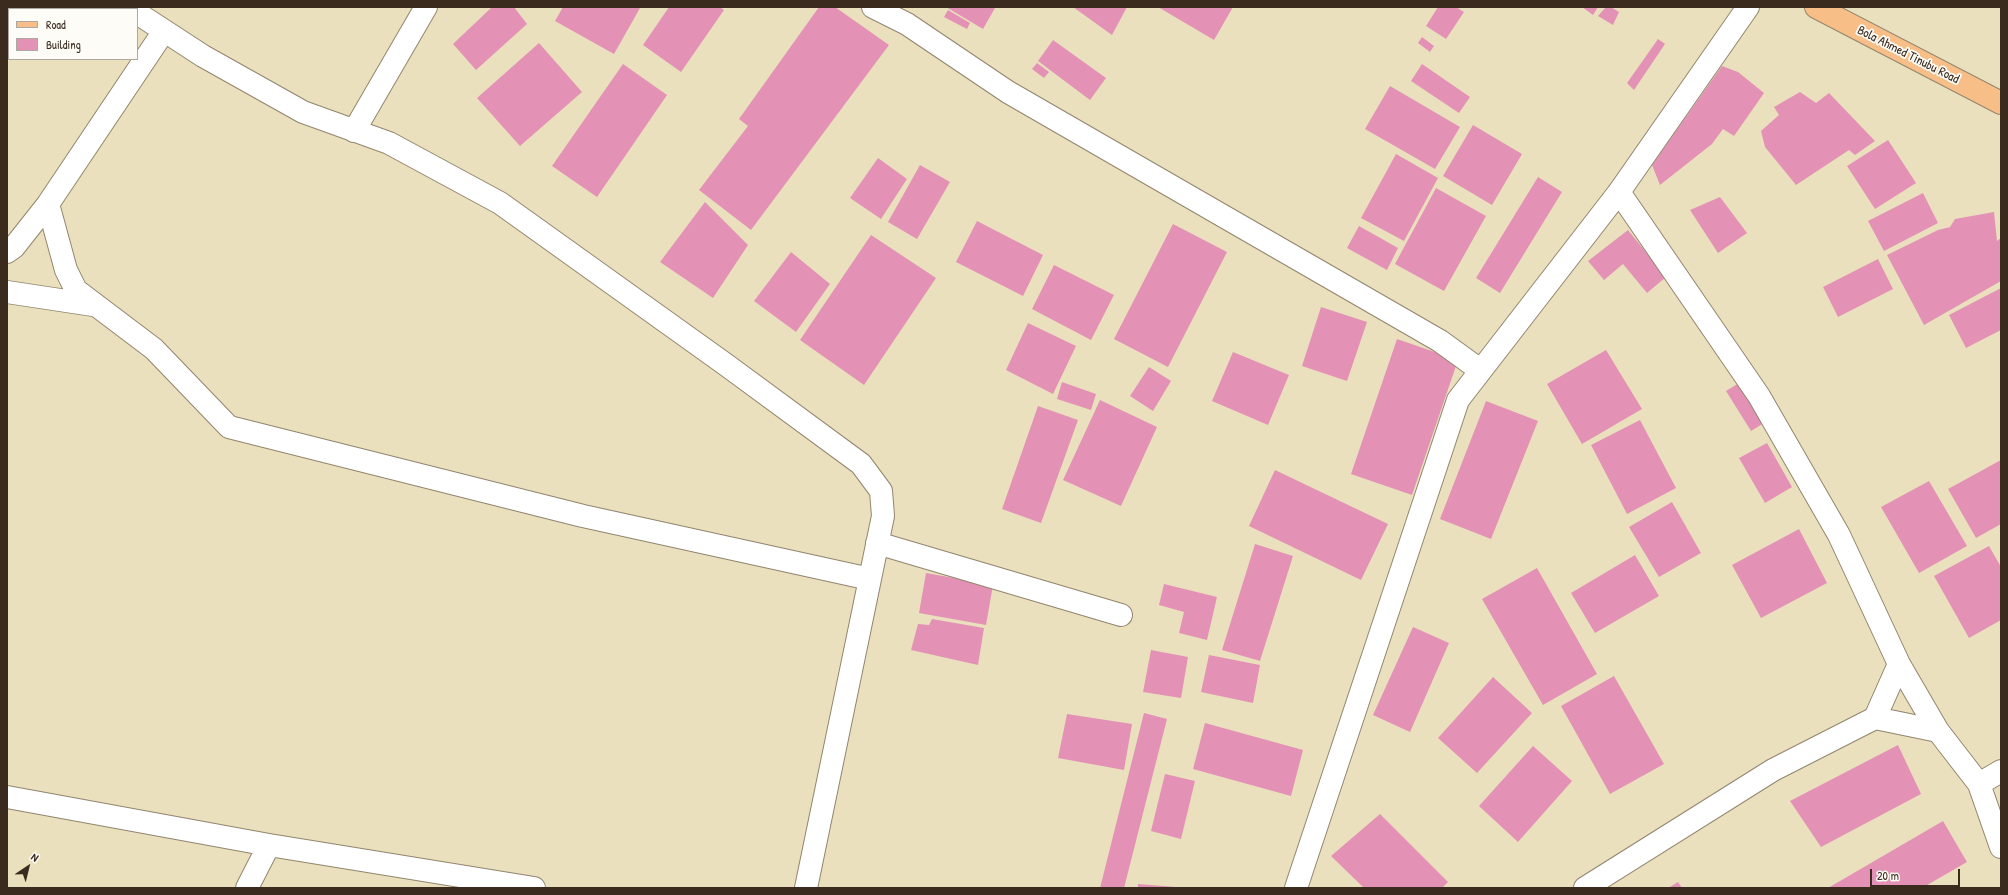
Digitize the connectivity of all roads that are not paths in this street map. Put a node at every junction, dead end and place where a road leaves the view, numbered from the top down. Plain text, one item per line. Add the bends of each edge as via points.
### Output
1 (426, 7) edge
2 (873, 7) edge
3 (1748, 7) edge
4 (1816, 7) edge
5 (138, 14) edge
6 (164, 31) junction
7 (2001, 103) edge
8 (354, 131) junction
9 (1619, 192) junction
10 (48, 204) junction
11 (7, 252) edge
12 (7, 292) edge
13 (94, 305) junction
14 (1480, 370) junction
15 (877, 543) junction
16 (870, 579) junction
17 (1121, 615) dead end
18 (1899, 664) junction
19 (1875, 718) junction
20 (1938, 731) junction
21 (2001, 771) edge
22 (1979, 784) junction
23 (7, 798) edge
24 (269, 845) junction
25 (2001, 847) edge
26 (247, 888) edge
27 (534, 888) edge
28 (806, 888) edge
29 (1296, 888) edge
30 (1585, 888) edge

1 - 8 street
2 - 14 street via 908,24 1008,92 1440,341
3 - 9 street
4 - 7 main road, Bola Ahmed Tinubu Road
5 - 6 street
6 - 8 street via 303,112
6 - 10 street
8 - 15 street via 390,143 500,203 861,464 881,491 883,516
9 - 14 street
9 - 18 street via 1760,396 1839,535
10 - 11 street via 14,247
10 - 13 street via 66,270 76,290
12 - 13 street
13 - 16 street via 154,349 229,427 583,516
14 - 29 street via 1458,400
15 - 16 street
15 - 17 street
16 - 28 street
18 - 19 street
18 - 20 street
19 - 20 street
19 - 30 street via 1774,770
20 - 22 street
21 - 22 street
22 - 25 street
23 - 24 street
24 - 26 street
24 - 27 street

